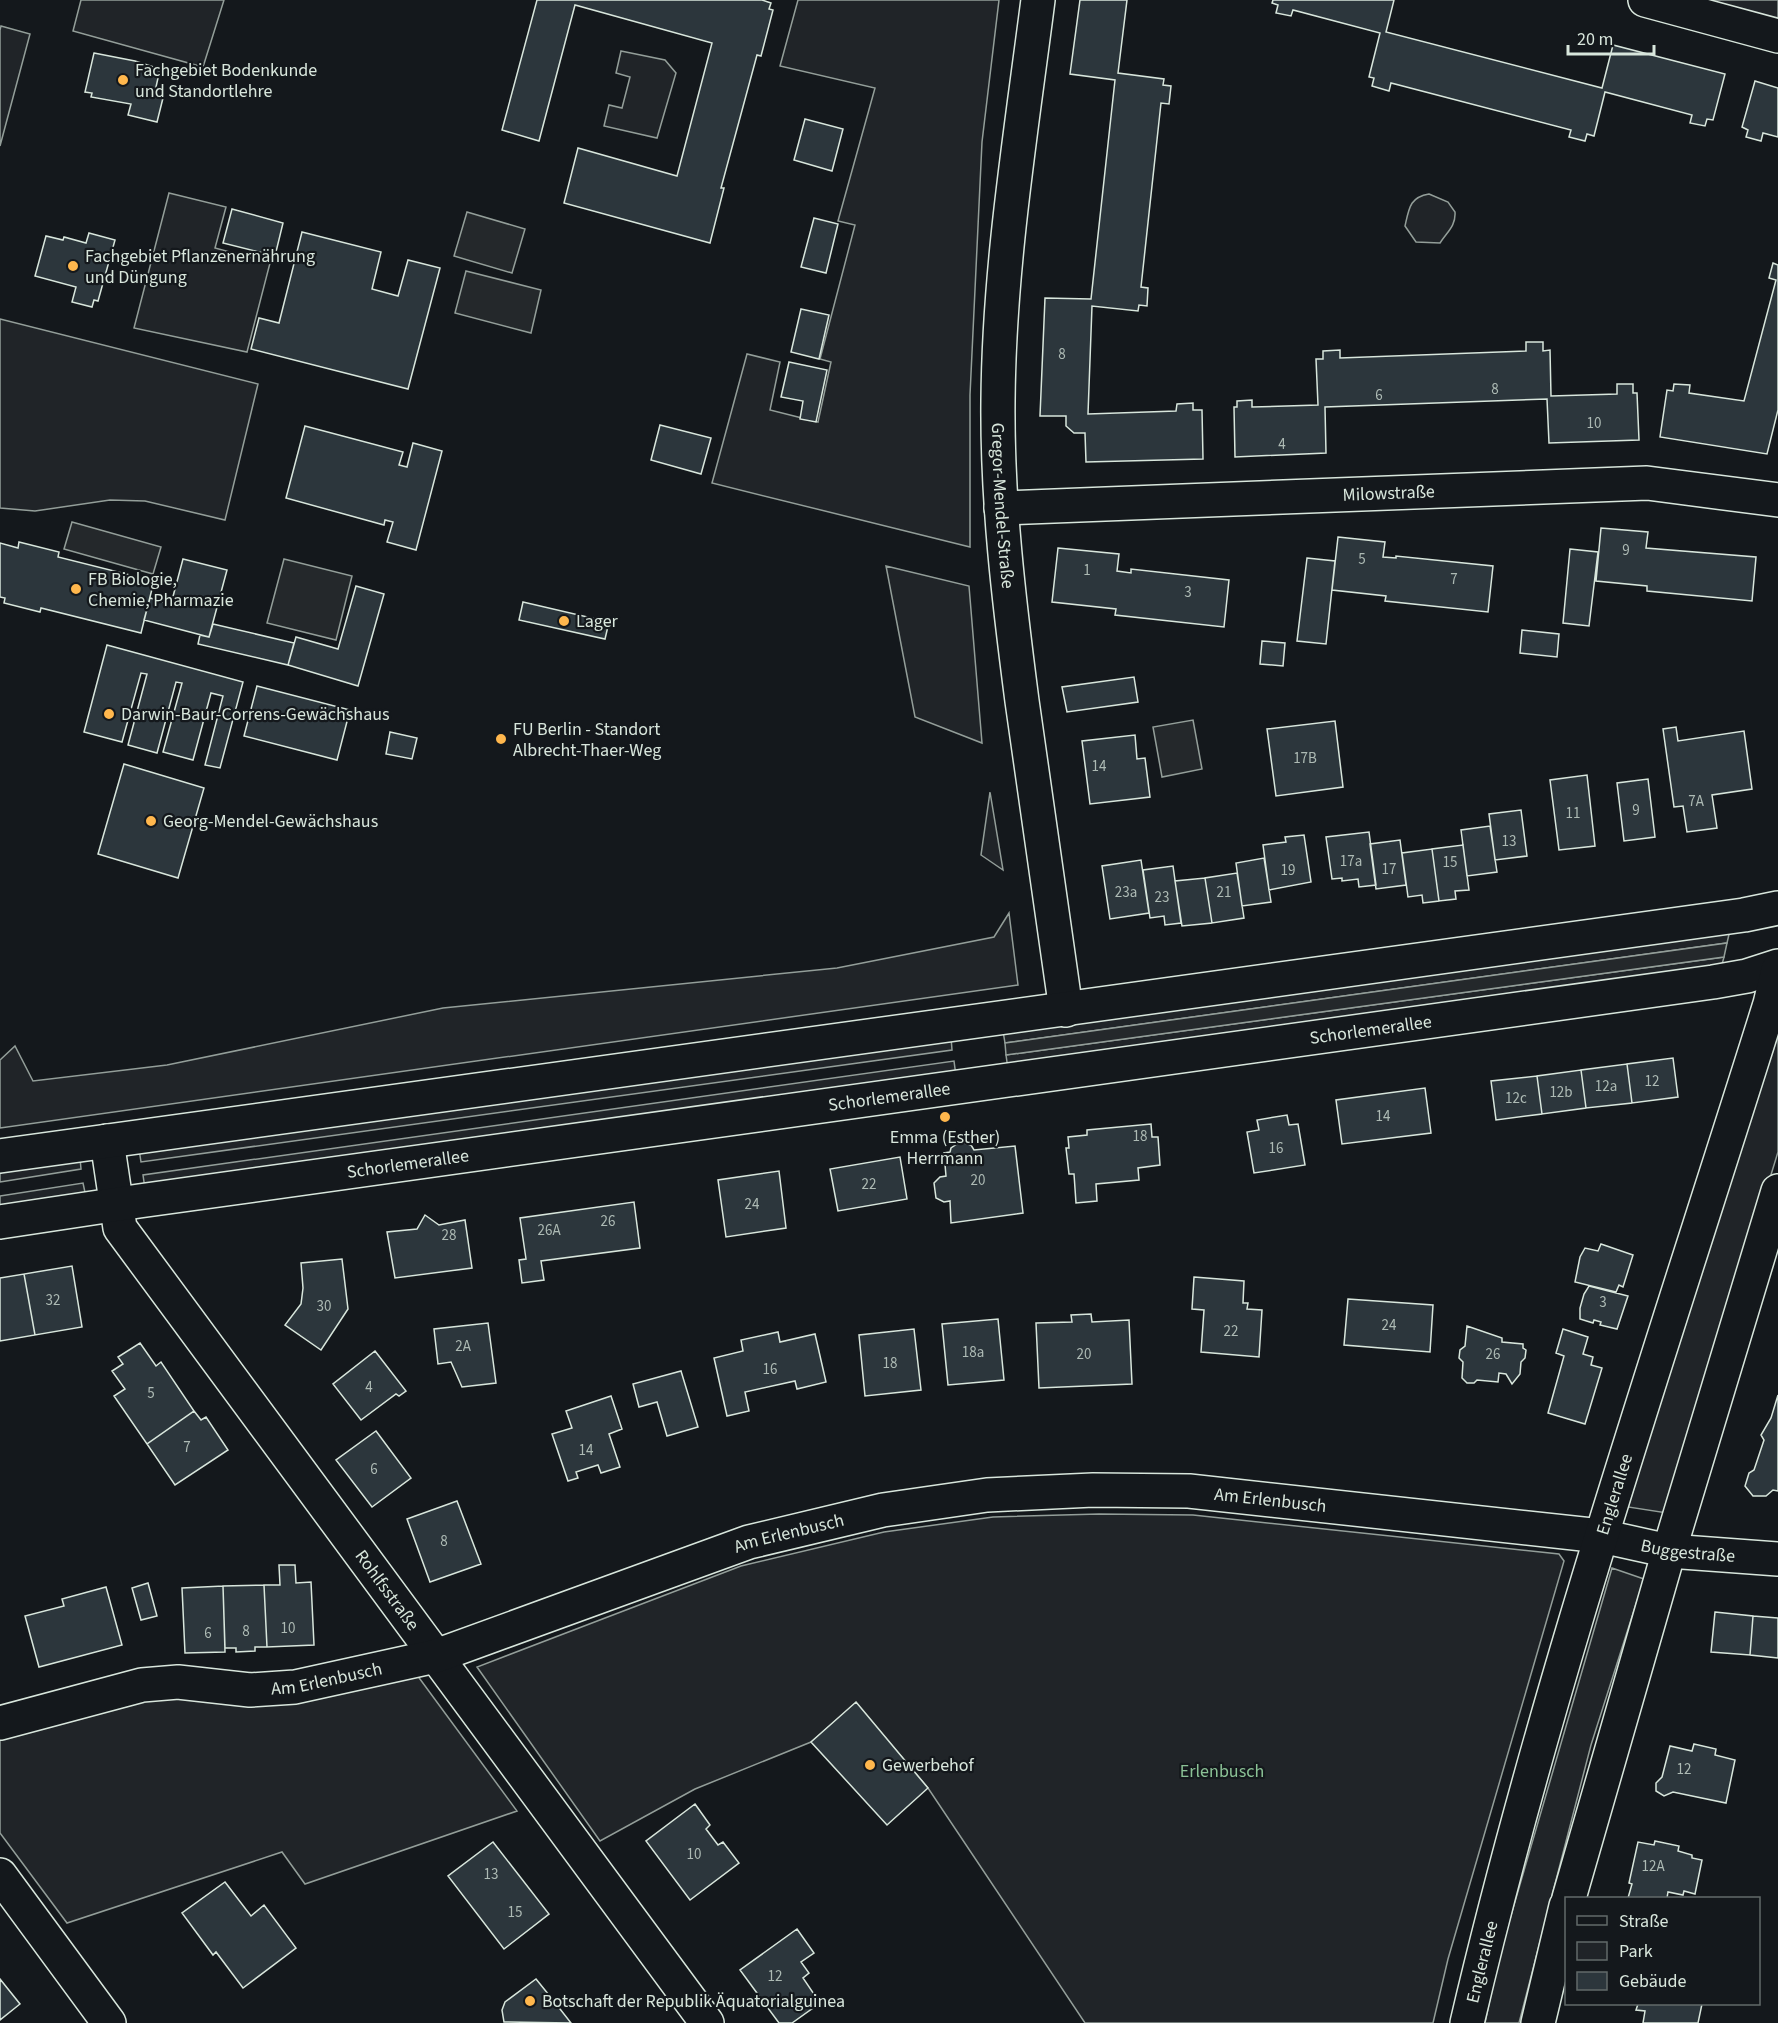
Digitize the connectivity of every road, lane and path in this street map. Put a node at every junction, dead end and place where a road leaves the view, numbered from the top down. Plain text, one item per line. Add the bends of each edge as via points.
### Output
1 (1038, 0) edge
2 (1645, 0) edge
3 (1778, 36) edge
4 (1778, 500) edge
5 (1001, 508) junction
6 (1778, 908) edge
7 (1778, 968) edge
8 (1066, 1010) junction
9 (107, 1141) junction
10 (0, 1156) edge
11 (1778, 1191) edge
12 (117, 1204) junction
13 (0, 1222) edge
14 (1601, 1536) junction
15 (1669, 1551) junction
16 (1778, 1559) edge
17 (436, 1656) junction
18 (0, 1724) edge
19 (0, 1875) edge
20 (1570, 1897) edge
21 (1565, 1910) edge
22 (109, 2023) edge
23 (707, 2023) edge
24 (1467, 2023) edge
25 (1538, 2023) edge

1 - 5 street, Gregor-Mendel-Straße via 1004,275 998,402
2 - 3 street
4 - 5 street, Milowstraße via 1647,483
5 - 8 street, Gregor-Mendel-Straße via 1010,609
6 - 8 street
7 - 12 street, Schorlemerallee via 1728,980
7 - 14 street, Englerallee via 1770,1004
8 - 9 street
9 - 10 street
9 - 12 street, Rohlfsstraße
11 - 15 street
12 - 13 street, Schorlemerallee
12 - 17 street, Rohlfsstraße via 120,1228
14 - 15 street, Buggestraße
14 - 17 street, Am Erlenbusch via 1189,1491 987,1495 884,1510 749,1542
14 - 24 street, Englerallee via 1495,1905
15 - 16 street, Buggestraße
15 - 20 street
17 - 18 street, Am Erlenbusch via 295,1686 250,1690 178,1682 142,1685
17 - 23 street, Rohlfsstraße
19 - 22 street
21 - 25 street

